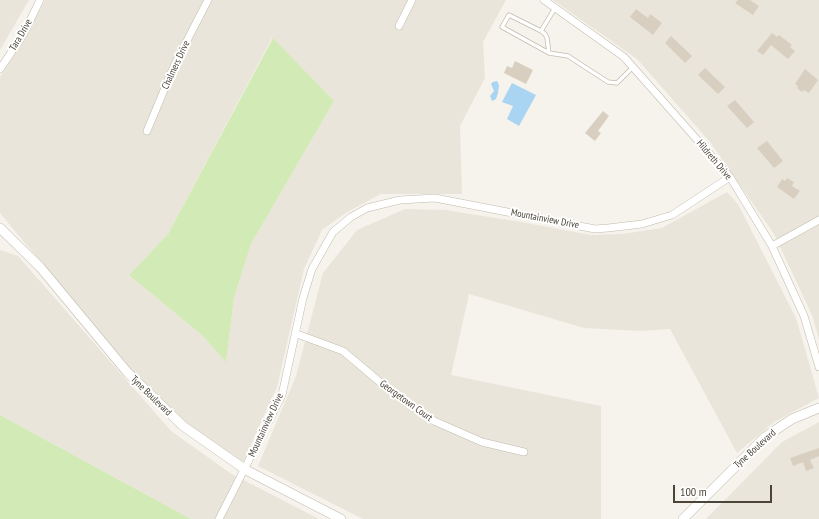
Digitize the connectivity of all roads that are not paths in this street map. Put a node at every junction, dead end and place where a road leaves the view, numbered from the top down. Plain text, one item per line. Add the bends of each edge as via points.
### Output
1 (40, 0) edge
2 (208, 0) edge
3 (412, 0) edge
4 (544, 0) edge
5 (555, 8) junction
6 (399, 26) dead end
7 (541, 31) junction
8 (549, 53) junction
9 (633, 67) junction
10 (0, 69) edge
11 (148, 131) dead end
12 (730, 177) junction
13 (819, 220) edge
14 (0, 228) edge
15 (772, 246) junction
16 (297, 334) junction
17 (819, 367) edge
18 (819, 408) edge
19 (524, 452) dead end
20 (246, 470) junction
21 (219, 519) edge
22 (341, 519) edge
23 (683, 519) edge

1 - 10 street, Tara Drive via 23,35
2 - 11 street, Chalmers Drive via 175,64
3 - 6 street
4 - 5 street, Hildreth Drive
5 - 7 lane
5 - 9 street, Hildreth Drive via 624,57
7 - 8 lane via 547,38
7 - 8 lane via 509,15 502,27
8 - 9 lane via 568,56 612,84 617,83
9 - 12 street, Hildreth Drive
12 - 15 street, Hildreth Drive
12 - 16 street, Mountainview Drive via 672,215 642,224 615,228 595,229 435,198 400,200 367,208 333,232 312,269 303,298
13 - 15 street
14 - 20 street, Tyne Boulevard via 40,267 144,390 182,426
15 - 17 street, Hildreth Drive via 804,316
16 - 19 street, Georgetown Court via 343,351 394,394 434,421 482,442
16 - 20 street, Mountainview Drive via 282,395
18 - 23 street, Tyne Boulevard via 792,419 765,437
20 - 21 street, Mountainview Drive
20 - 22 street, Tyne Boulevard

